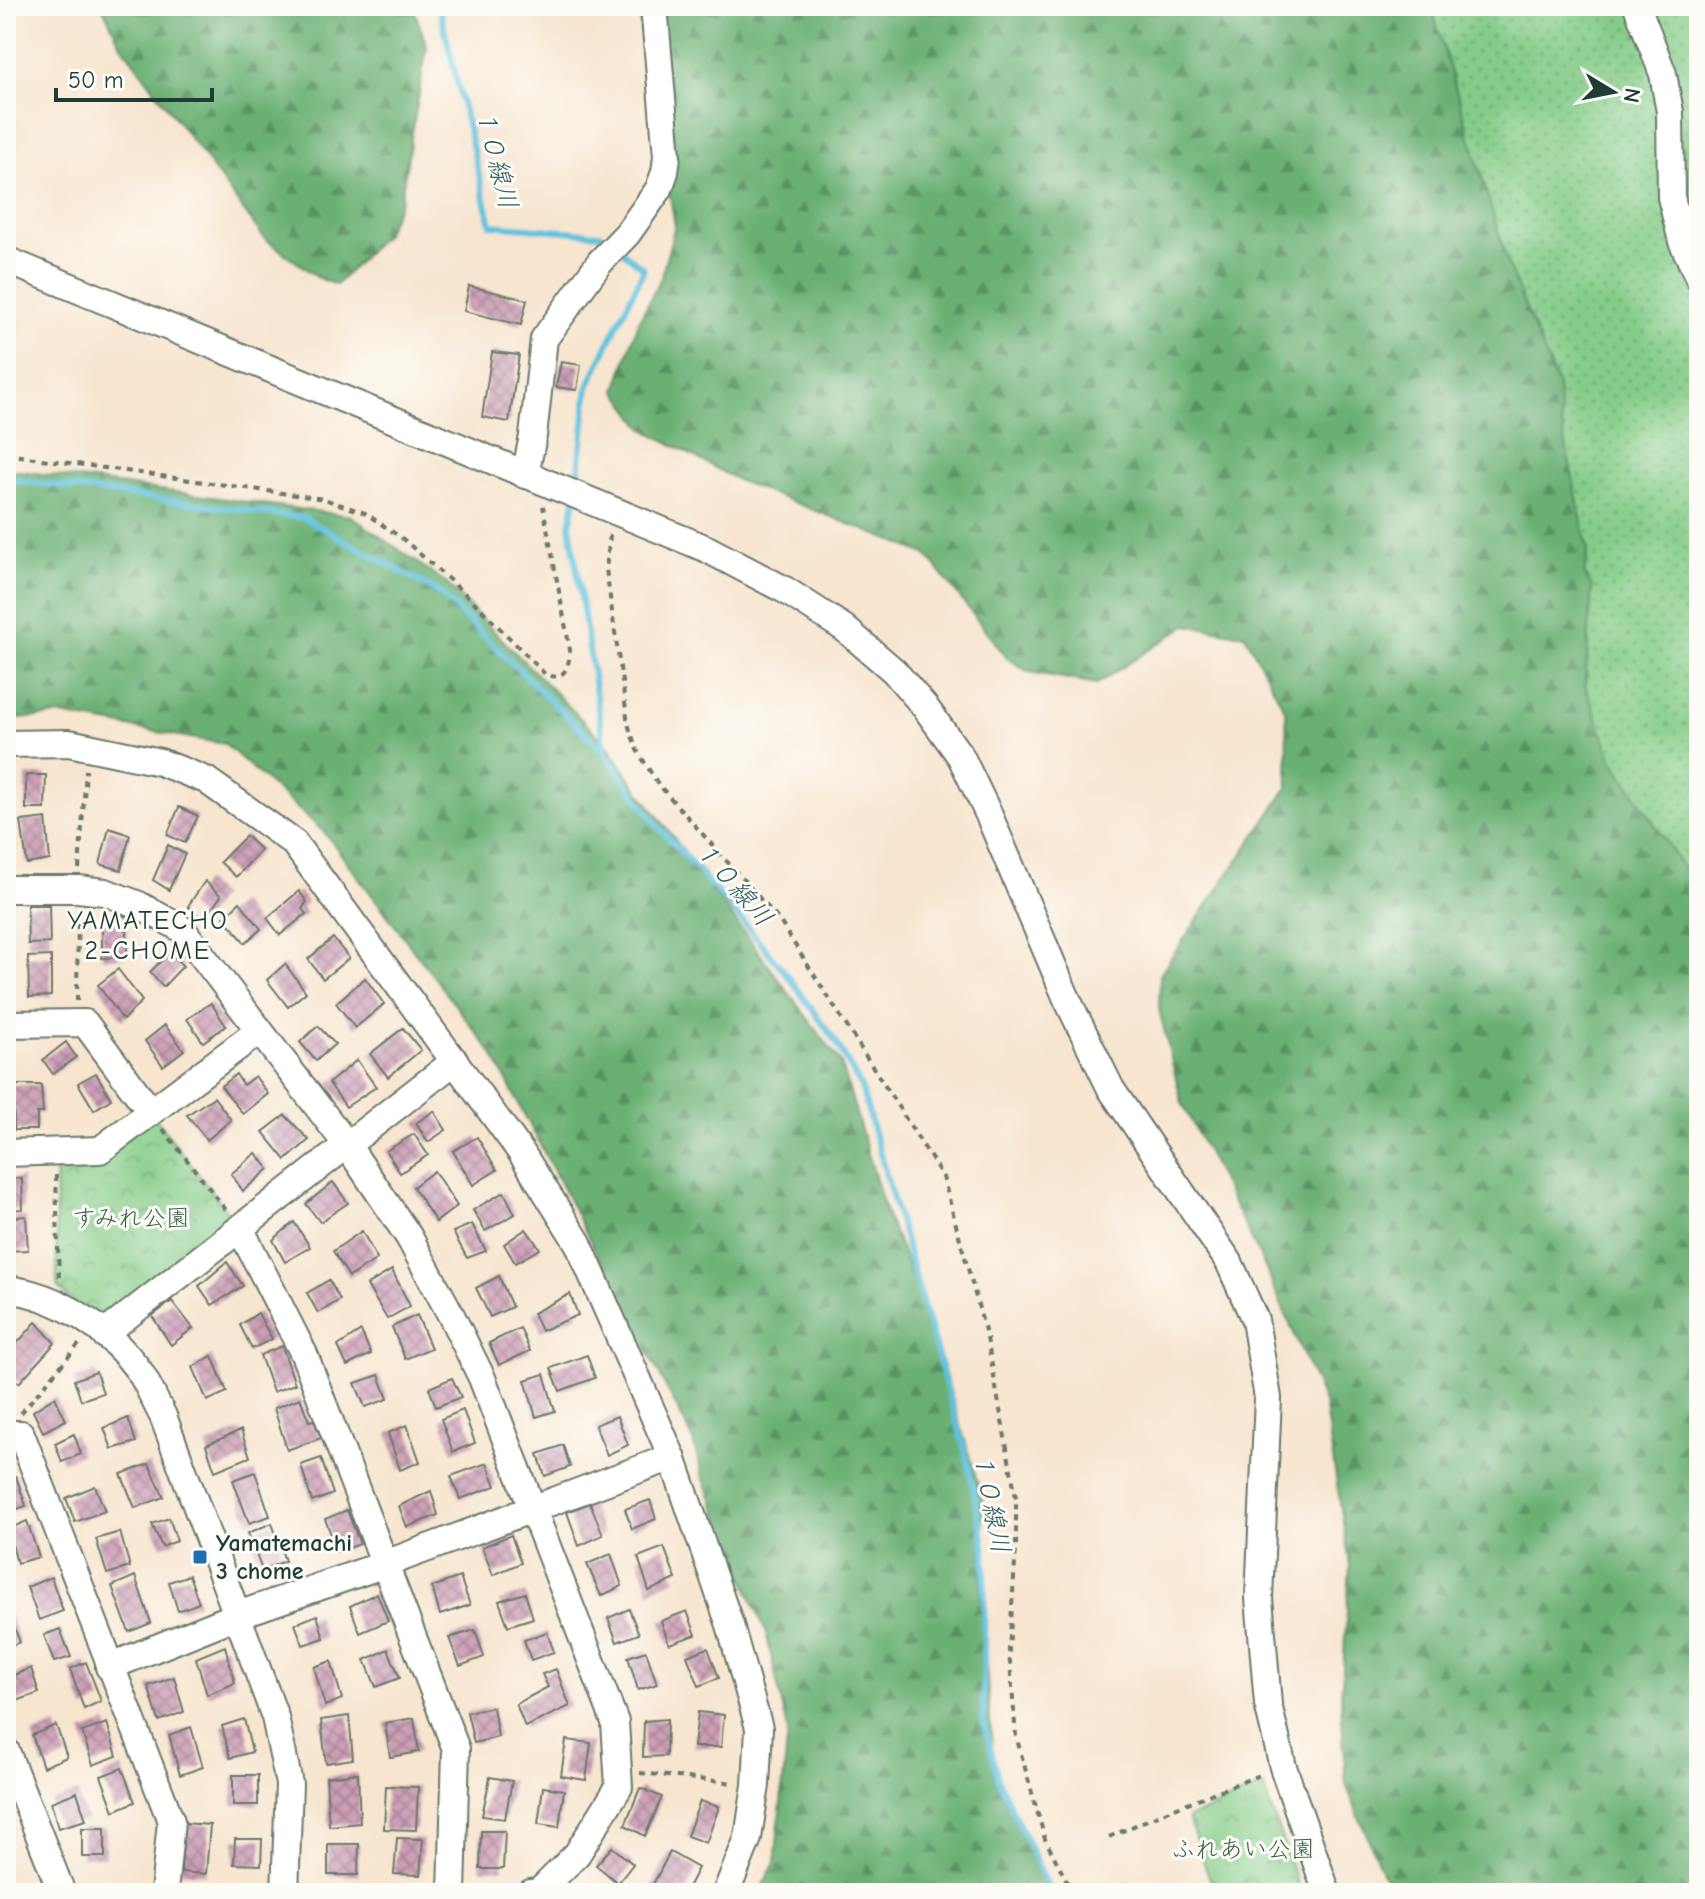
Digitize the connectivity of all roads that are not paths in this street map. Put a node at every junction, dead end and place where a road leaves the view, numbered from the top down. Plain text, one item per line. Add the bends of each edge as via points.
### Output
1 (654, 6) edge
2 (1637, 6) edge
3 (6, 260) edge
4 (1699, 278) edge
5 (541, 481) junction
6 (6, 744) edge
7 (6, 889) edge
8 (6, 1024) edge
9 (259, 1031) junction
10 (455, 1061) junction
11 (150, 1111) junction
12 (347, 1145) junction
13 (6, 1153) edge
14 (240, 1228) junction
15 (6, 1289) edge
16 (99, 1330) junction
17 (11, 1427) edge
18 (672, 1457) junction
19 (534, 1509) junction
20 (385, 1564) junction
21 (238, 1615) junction
22 (109, 1667) junction
23 (6, 1751) edge
24 (62, 1893) edge
25 (164, 1893) edge
26 (285, 1893) edge
27 (452, 1893) edge
28 (531, 1893) edge
29 (726, 1893) edge
30 (1327, 1893) edge

1 - 5 street via 665,172 627,234 544,339 533,436
2 - 4 street via 1663,74 1670,112 1671,197
3 - 5 street
5 - 30 street via 707,549 785,590 894,671 961,757 1111,1089 1229,1262 1255,1320 1268,1398 1259,1598 1268,1704 1283,1767
6 - 10 street via 69,743 160,762 206,780 294,843
7 - 9 street via 105,892 182,929
8 - 11 street via 85,1023
9 - 11 street
9 - 12 street
10 - 12 street
10 - 18 street via 578,1243
11 - 13 street via 100,1150
12 - 14 street
12 - 19 street via 409,1237 451,1315
14 - 16 street
14 - 20 street via 304,1354
15 - 16 street via 59,1303
16 - 21 street via 140,1373 163,1416
17 - 22 street via 21,1434
18 - 19 street
18 - 29 street via 759,1728 748,1838
19 - 20 street
19 - 28 street via 615,1722 619,1787 577,1854 539,1892
20 - 21 street
20 - 27 street via 456,1749
21 - 22 street
21 - 26 street via 275,1717 289,1784
22 - 25 street via 171,1821
23 - 24 street

